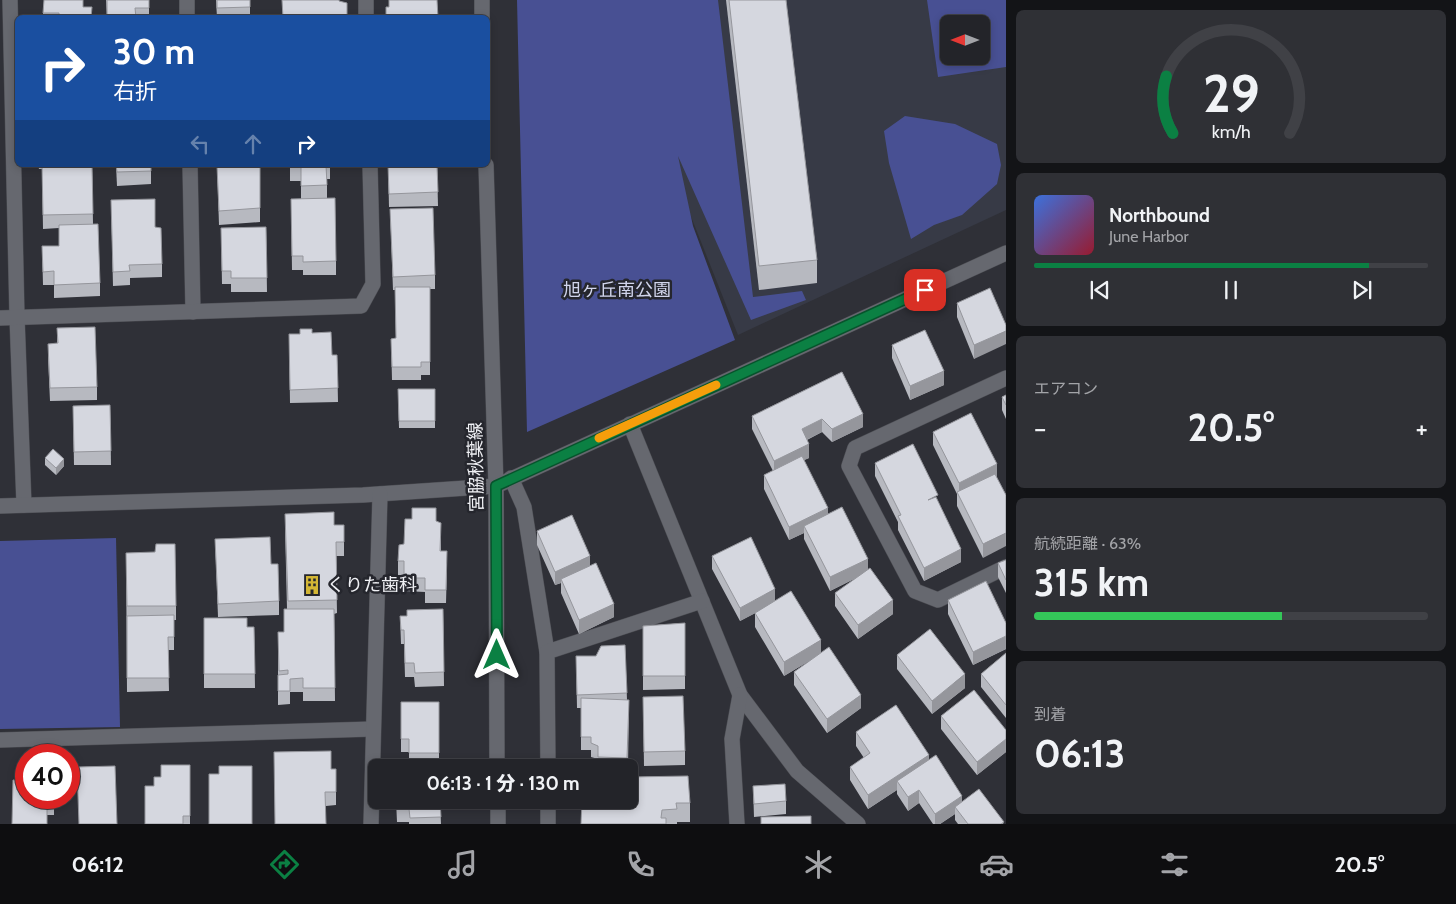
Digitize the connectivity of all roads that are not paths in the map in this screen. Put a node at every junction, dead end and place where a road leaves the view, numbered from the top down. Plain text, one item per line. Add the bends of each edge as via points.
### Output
1 (10, 0) edge
2 (187, 0) edge
3 (366, 0) edge
4 (482, 0) edge
5 (187, 15) edge
6 (366, 15) edge
7 (482, 15) edge
8 (190, 167) edge
9 (370, 167) edge
10 (486, 167) edge
11 (1006, 254) edge
12 (194, 312) junction
13 (17, 317) junction
14 (0, 318) edge
15 (1006, 378) edge
16 (630, 424) junction
17 (511, 478) junction
18 (496, 486) junction
19 (380, 494) junction
20 (24, 505) junction
21 (0, 506) edge
22 (1006, 567) edge
23 (702, 601) junction
24 (547, 652) junction
25 (740, 695) junction
26 (374, 729) junction
27 (0, 740) edge
28 (498, 759) edge
29 (548, 759) edge
30 (498, 809) edge
31 (548, 809) edge
32 (371, 824) edge
33 (498, 824) edge
34 (548, 824) edge
35 (737, 824) edge
36 (858, 824) edge

1 - 13 street
2 - 5 street
3 - 6 street
4 - 7 street
8 - 12 street
9 - 12 street via 374,284 362,306
10 - 18 street, 宮脇秋葉線
11 - 16 street
12 - 13 street
13 - 14 street
13 - 20 street
15 - 22 street via 855,448 848,466 915,591 938,600
16 - 17 street
16 - 23 street
17 - 18 street
17 - 24 street via 524,507
18 - 19 street
18 - 28 street, 宮脇秋葉線
19 - 20 street
19 - 26 street
20 - 21 street
23 - 24 street
23 - 25 street
24 - 29 street
25 - 35 street via 732,739
25 - 36 street via 797,770
26 - 27 street
26 - 32 street
30 - 33 street
31 - 34 street

